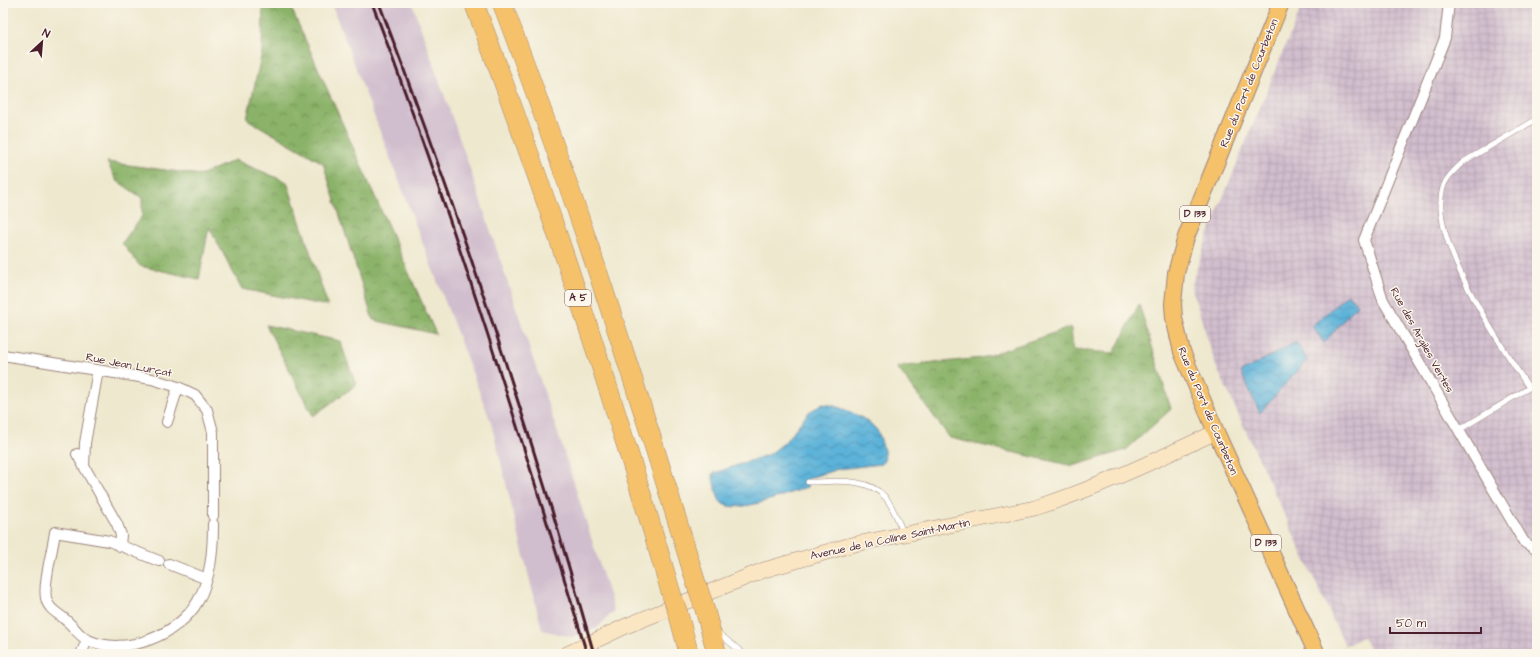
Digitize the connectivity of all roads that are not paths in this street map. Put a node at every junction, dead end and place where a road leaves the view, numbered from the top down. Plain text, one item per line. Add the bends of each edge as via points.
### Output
1 (474, 3) edge
2 (502, 3) edge
3 (1282, 3) edge
4 (1449, 3) edge
5 (1537, 119) edge
6 (3, 355) edge
7 (98, 370) junction
8 (1537, 383) edge
9 (178, 387) junction
10 (1529, 388) junction
11 (167, 422) dead end
12 (1459, 430) junction
13 (1216, 432) junction
14 (76, 454) dead end
15 (84, 467) junction
16 (808, 482) dead end
17 (904, 534) junction
18 (120, 546) junction
19 (1537, 550) edge
20 (159, 561) dead end
21 (169, 564) dead end
22 (207, 579) junction
23 (709, 625) junction
24 (87, 640) junction
25 (3, 652) edge
26 (7, 654) edge
27 (81, 654) edge
28 (567, 654) edge
29 (690, 654) edge
30 (717, 654) edge
31 (744, 654) edge
32 (1317, 654) edge

1 - 29 highway, A 5 via 526,144 610,392
2 - 23 highway, A 5 via 636,385
3 - 13 main road, Rue du Port de Courbeton / D 133 via 1195,213 1176,273 1173,304 1176,330 1182,352
4 - 12 street, Rue des Argiles Vertes via 1445,38 1364,240 1383,300
5 - 10 lane via 1463,162 1444,185 1440,209 1451,250 1470,294
6 - 7 street, Rue Jean Lurçat
7 - 9 street, Rue Jean Lurçat via 152,379
7 - 15 street via 85,444
8 - 10 lane
9 - 11 street
9 - 22 street, Rue Jean Lurçat via 195,395 207,410 213,432 213,555
10 - 12 lane
12 - 19 street, Rue des Argiles Vertes via 1524,542
13 - 17 street, Avenue de la Colline Saint-Martin via 1126,474 1064,499 1002,516
13 - 32 main road, Rue du Port de Courbeton / D 133
14 - 15 street
15 - 18 street via 117,524 121,535
16 - 17 lane via 858,482 873,488 884,496
17 - 28 street, Avenue de la Colline Saint-Martin via 851,545 764,570 626,626
18 - 20 street
18 - 24 street via 109,541 56,532 46,598 49,607
21 - 22 street
22 - 24 street, Rue Jean Lurçat via 198,601 187,616 164,634 131,646 111,646
23 - 30 highway, A 5
23 - 31 lane
24 - 27 street
25 - 26 street

